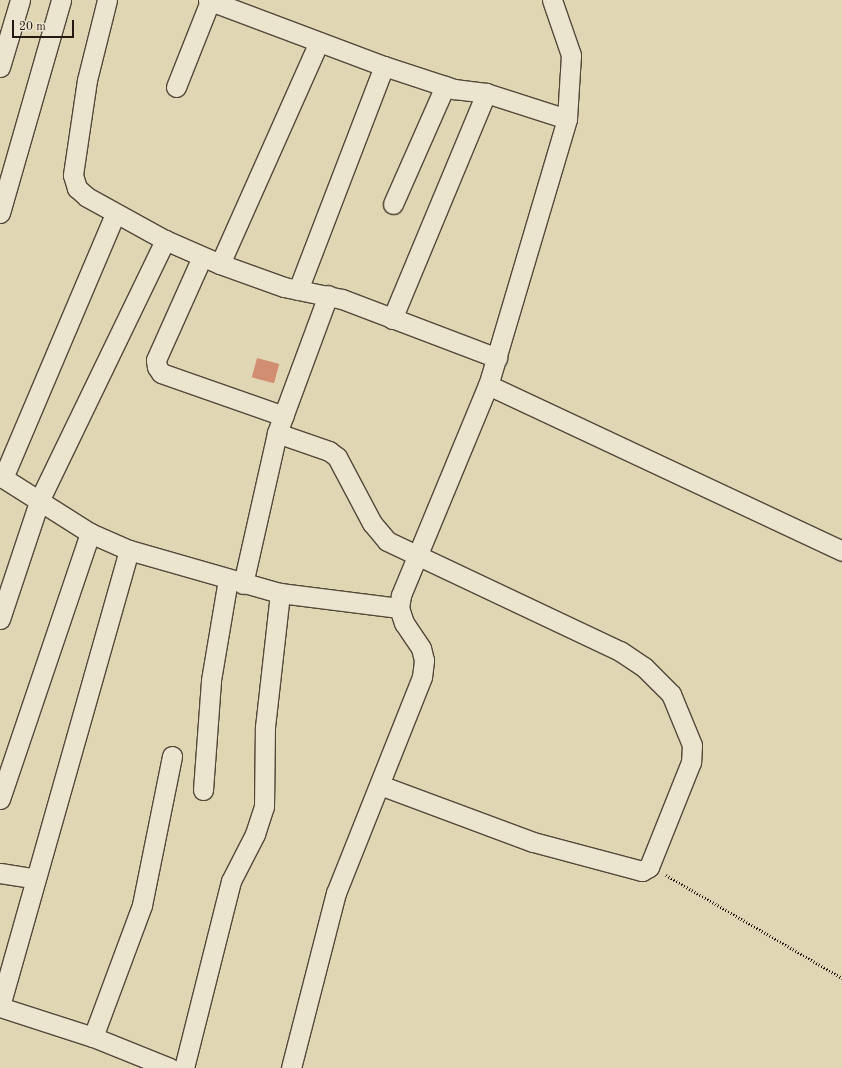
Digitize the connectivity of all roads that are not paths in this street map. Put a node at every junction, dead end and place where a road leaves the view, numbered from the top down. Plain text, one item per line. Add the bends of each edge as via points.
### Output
1 (20, 0) edge
2 (61, 0) edge
3 (107, 0) edge
4 (209, 0) edge
5 (552, 0) edge
6 (319, 42) junction
7 (384, 66) junction
8 (0, 67) edge
9 (444, 86) junction
10 (176, 87) dead end
11 (486, 93) junction
12 (567, 119) junction
13 (393, 204) dead end
14 (0, 213) edge
15 (115, 214) junction
16 (165, 240) junction
17 (202, 257) junction
18 (220, 264) junction
19 (298, 290) junction
20 (328, 295) junction
21 (392, 318) junction
22 (497, 358) junction
23 (488, 384) junction
24 (280, 424) junction
25 (2, 477) edge
26 (40, 499) junction
27 (90, 533) junction
28 (129, 550) junction
29 (842, 551) edge
30 (418, 556) junction
31 (236, 582) junction
32 (280, 593) junction
33 (399, 608) junction
34 (0, 619) edge
35 (172, 756) dead end
36 (380, 786) junction
37 (203, 790) dead end
38 (0, 799) edge
39 (0, 873) edge
40 (36, 879) junction
41 (0, 1006) edge
42 (93, 1036) junction
43 (170, 1068) edge
44 (184, 1068) edge
45 (291, 1068) edge

1 - 8 street
2 - 14 street
3 - 15 street via 87,80 73,175 82,193
4 - 6 street
4 - 10 street
5 - 12 street via 571,55
6 - 7 street
6 - 18 street
7 - 9 street
7 - 19 street
9 - 11 street
9 - 13 street
11 - 12 street
11 - 21 street
12 - 22 street
15 - 16 street
15 - 25 street
16 - 17 street
16 - 26 street
17 - 18 street
17 - 24 street via 156,360 157,367 161,373
18 - 19 street
19 - 20 street
20 - 21 street
20 - 24 street
21 - 22 street
22 - 23 street
23 - 29 street
23 - 30 street
24 - 30 street via 337,457 378,533
24 - 31 street
25 - 26 street
26 - 27 street
26 - 34 street
27 - 28 street
27 - 38 street
28 - 31 street
28 - 40 street
30 - 33 street
30 - 36 street via 620,651 644,667 671,694 692,745 691,762 649,867 633,870 552,848
31 - 32 street
31 - 37 street via 211,680
32 - 33 street
32 - 44 street via 265,727 264,807 255,834 231,881
33 - 36 street via 424,660 422,677
35 - 42 street via 142,905
36 - 45 street via 336,893
39 - 40 street
40 - 41 street
41 - 42 street
42 - 43 street

